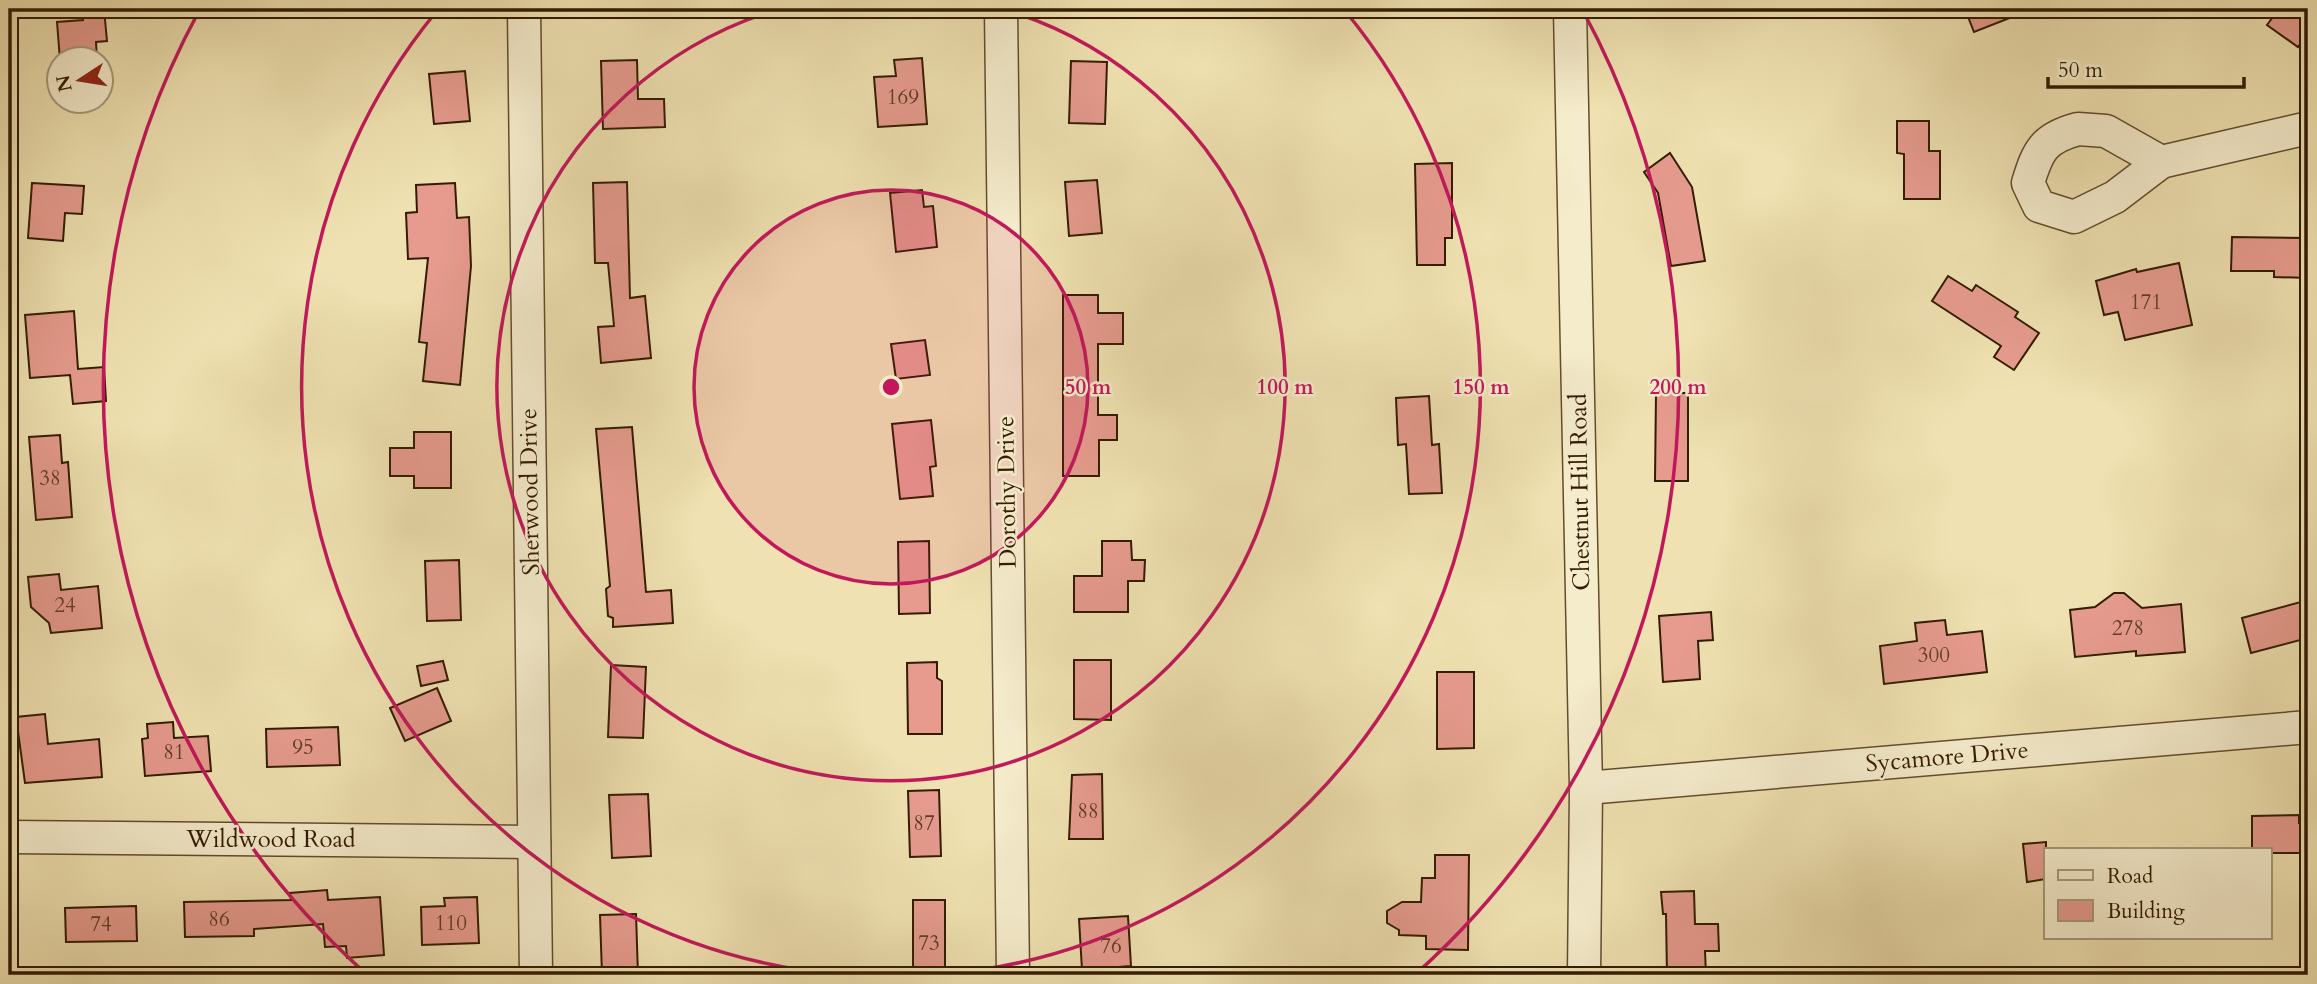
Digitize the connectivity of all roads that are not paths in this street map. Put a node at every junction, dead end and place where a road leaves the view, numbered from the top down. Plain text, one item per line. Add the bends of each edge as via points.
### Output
1 (524, 9) edge
2 (1001, 9) edge
3 (1570, 9) edge
4 (2308, 128) edge
5 (2161, 162) dead end
6 (2308, 727) edge
7 (1586, 788) junction
8 (9, 837) edge
9 (534, 842) junction
10 (536, 975) edge
11 (1013, 975) edge
12 (1584, 975) edge

1 - 9 street, Sherwood Drive
2 - 11 street, Dorothy Drive
3 - 7 street, Chestnut Hill Road
4 - 5 street
6 - 7 street, Sycamore Drive
7 - 12 street, Chestnut Hill Road
8 - 9 street, Wildwood Road
9 - 10 street, Sherwood Drive

